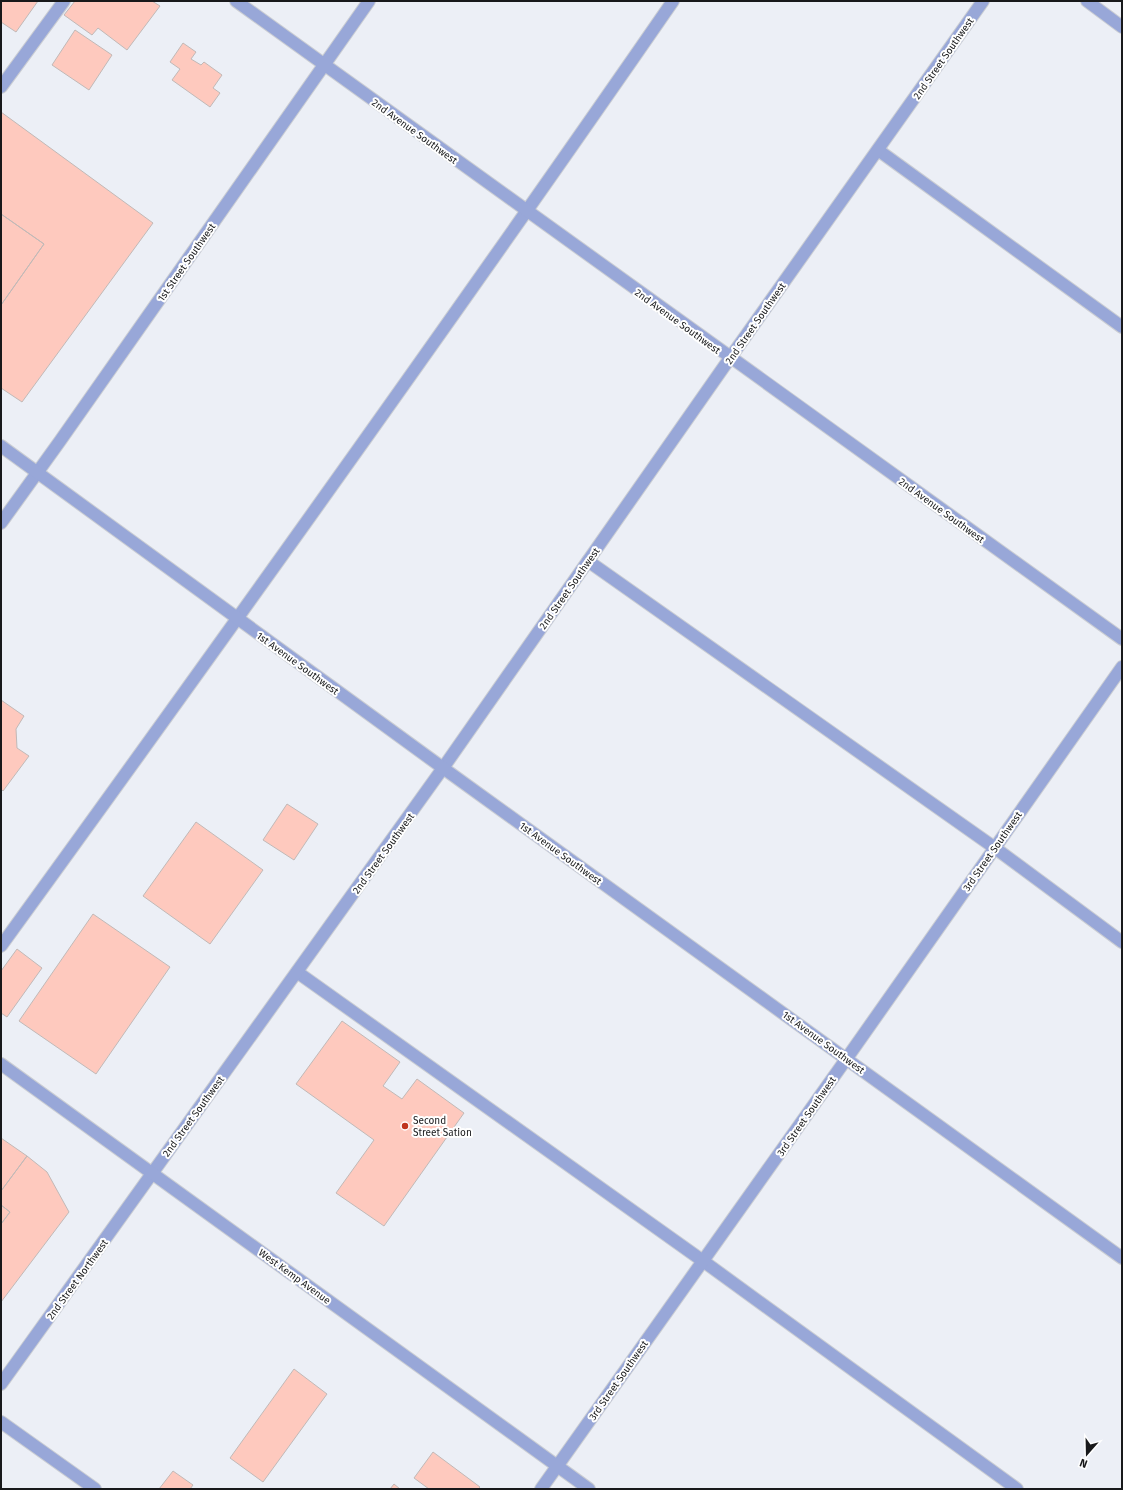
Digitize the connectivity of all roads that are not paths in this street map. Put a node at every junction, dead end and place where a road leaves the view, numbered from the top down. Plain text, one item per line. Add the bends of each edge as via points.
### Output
1 (64, 1) edge
2 (236, 1) edge
3 (369, 1) edge
4 (673, 1) edge
5 (983, 1) edge
6 (1086, 1) edge
7 (1122, 26) edge
8 (324, 65) junction
9 (1, 87) edge
10 (878, 150) junction
11 (527, 212) junction
12 (1122, 328) edge
13 (730, 358) junction
14 (1, 446) edge
15 (38, 472) junction
16 (1, 523) edge
17 (588, 561) junction
18 (238, 619) junction
19 (1122, 639) edge
20 (1122, 667) edge
21 (443, 768) junction
22 (994, 848) junction
23 (1122, 942) edge
24 (1, 946) edge
25 (297, 972) junction
26 (846, 1058) junction
27 (1, 1064) edge
28 (152, 1173) junction
29 (1122, 1258) edge
30 (703, 1261) junction
31 (1, 1384) edge
32 (1, 1422) edge
33 (558, 1466) junction
34 (95, 1489) edge
35 (541, 1489) edge
36 (589, 1489) edge
37 (1016, 1489) edge

1 - 9 street
2 - 8 street, 2nd Avenue Southwest
3 - 8 street, 1st Street Southwest
4 - 11 street
5 - 10 street, 2nd Street Southwest
6 - 7 street
8 - 11 street, 2nd Avenue Southwest
8 - 15 street, 1st Street Southwest
10 - 12 street
10 - 13 street, 2nd Street Southwest
11 - 13 street, 2nd Avenue Southwest
11 - 18 street
13 - 17 street, 2nd Street Southwest
13 - 19 street, 2nd Avenue Southwest
14 - 15 street, 1st Avenue Southwest
15 - 16 street, 1st Street Southwest
15 - 18 street, 1st Avenue Southwest
17 - 21 street, 2nd Street Southwest
17 - 22 street
18 - 21 street, 1st Avenue Southwest
18 - 24 street
20 - 22 street, 3rd Street Southwest
21 - 25 street, 2nd Street Southwest
21 - 26 street, 1st Avenue Southwest
22 - 23 street
22 - 26 street, 3rd Street Southwest
25 - 28 street, 2nd Street Southwest
25 - 30 street
26 - 29 street, 1st Avenue Southwest
26 - 30 street, 3rd Street Southwest
27 - 28 street, West Kemp Avenue
28 - 31 street, 2nd Street Northwest
28 - 33 street, West Kemp Avenue
30 - 33 street, 3rd Street Southwest
30 - 37 street
32 - 34 street
33 - 35 street, 3rd Street Southwest
33 - 36 street, West Kemp Avenue

